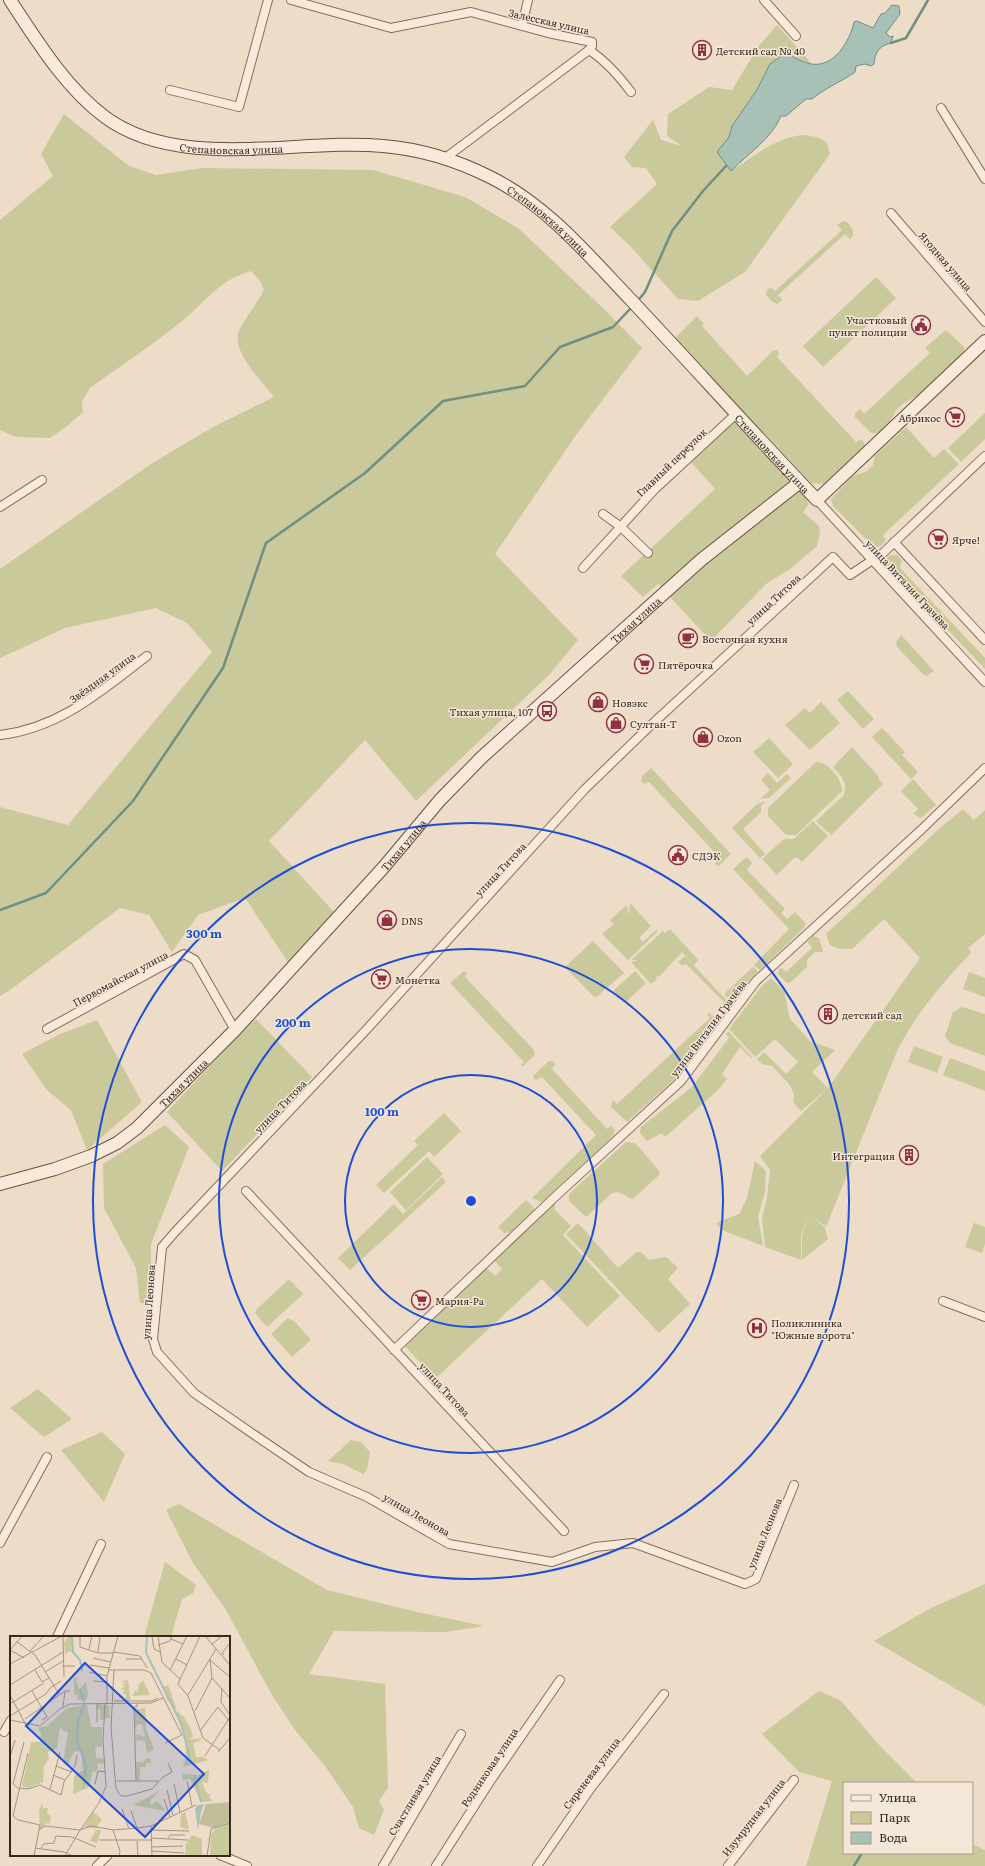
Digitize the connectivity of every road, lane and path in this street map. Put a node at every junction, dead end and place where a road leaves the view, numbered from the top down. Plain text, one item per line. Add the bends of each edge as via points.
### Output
1 (10, 0) edge
2 (268, 0) edge
3 (292, 0) edge
4 (528, 0) edge
5 (764, 0) edge
6 (522, 26) junction
7 (796, 36) dead end
8 (590, 46) junction
9 (170, 90) dead end
10 (631, 92) dead end
11 (941, 108) dead end
12 (444, 159) junction
13 (985, 179) edge
14 (891, 213) dead end
15 (985, 322) edge
16 (985, 341) edge
17 (736, 414) junction
18 (985, 456) edge
19 (42, 480) dead end
20 (800, 482) junction
21 (817, 500) junction
22 (0, 508) edge
23 (603, 514) dead end
24 (621, 527) junction
25 (894, 542) junction
26 (648, 553) dead end
27 (872, 560) junction
28 (583, 568) dead end
29 (985, 640) edge
30 (147, 656) dead end
31 (985, 682) edge
32 (0, 735) edge
33 (985, 768) edge
34 (47, 1029) dead end
35 (236, 1030) junction
36 (0, 1184) edge
37 (246, 1191) dead end
38 (162, 1247) joint
39 (943, 1300) dead end
40 (985, 1317) edge
41 (394, 1350) junction
42 (47, 1457) dead end
43 (794, 1485) dead end
44 (564, 1531) dead end
45 (0, 1543) edge
46 (101, 1544) dead end
47 (57, 1636) edge
48 (560, 1680) dead end
49 (664, 1694) dead end
50 (10, 1722) edge
51 (5, 1733) edge
52 (462, 1734) dead end
53 (794, 1780) dead end
54 (107, 1856) edge
55 (222, 1856) edge
56 (101, 1865) edge
57 (247, 1866) edge
58 (383, 1866) edge
59 (436, 1866) edge
60 (537, 1866) edge
61 (728, 1866) edge

1 - 12 street, Степановская улица via 67,80 105,117 135,133 172,144 202,147 235,149 325,144 383,146 402,148
2 - 9 street via 239,107
3 - 6 street, Залесская улица via 391,28 471,12
4 - 6 street
5 - 7 street
6 - 8 street, Залесская улица
8 - 10 street
8 - 12 street
11 - 13 street
12 - 17 street, Степановская улица via 504,184 565,231
14 - 15 street, Ягодная улица
16 - 21 street, Степановская улица
17 - 20 street, Степановская улица
17 - 24 street, Главный переулок via 655,489
18 - 25 street
19 - 22 street
20 - 21 street, Степановская улица
20 - 35 street, Тихая улица via 701,560 482,757 440,800 378,873
21 - 27 street, улица Виталия Грачёва
23 - 24 street
24 - 26 street
24 - 28 street, Главный переулок
25 - 27 street
25 - 29 street
27 - 31 street, улица Виталия Грачёва
27 - 38 street, улица Титова via 850,574 833,557 584,790 367,1028
30 - 32 street, Звёздная улица via 78,708 45,724
33 - 41 street, улица Виталия Грачёва via 756,981 681,1081
34 - 35 street, Первомайская улица via 184,954 194,960
35 - 36 street, Тихая улица via 137,1128 117,1143 91,1156
37 - 41 street, улица Титова
38 - 43 street, улица Леонова via 153,1339 157,1352 194,1392 309,1472 367,1497 448,1544 552,1562 595,1547 633,1543 745,1584 756,1579
39 - 40 street
41 - 44 street, улица Титова
42 - 45 street
46 - 47 street
48 - 59 street, Родниковая улица
49 - 60 street, Сиреневая улица via 591,1788
50 - 51 street
52 - 58 street, Счастливая улица
53 - 61 street, Изумрудная улица
54 - 56 street
55 - 57 street

